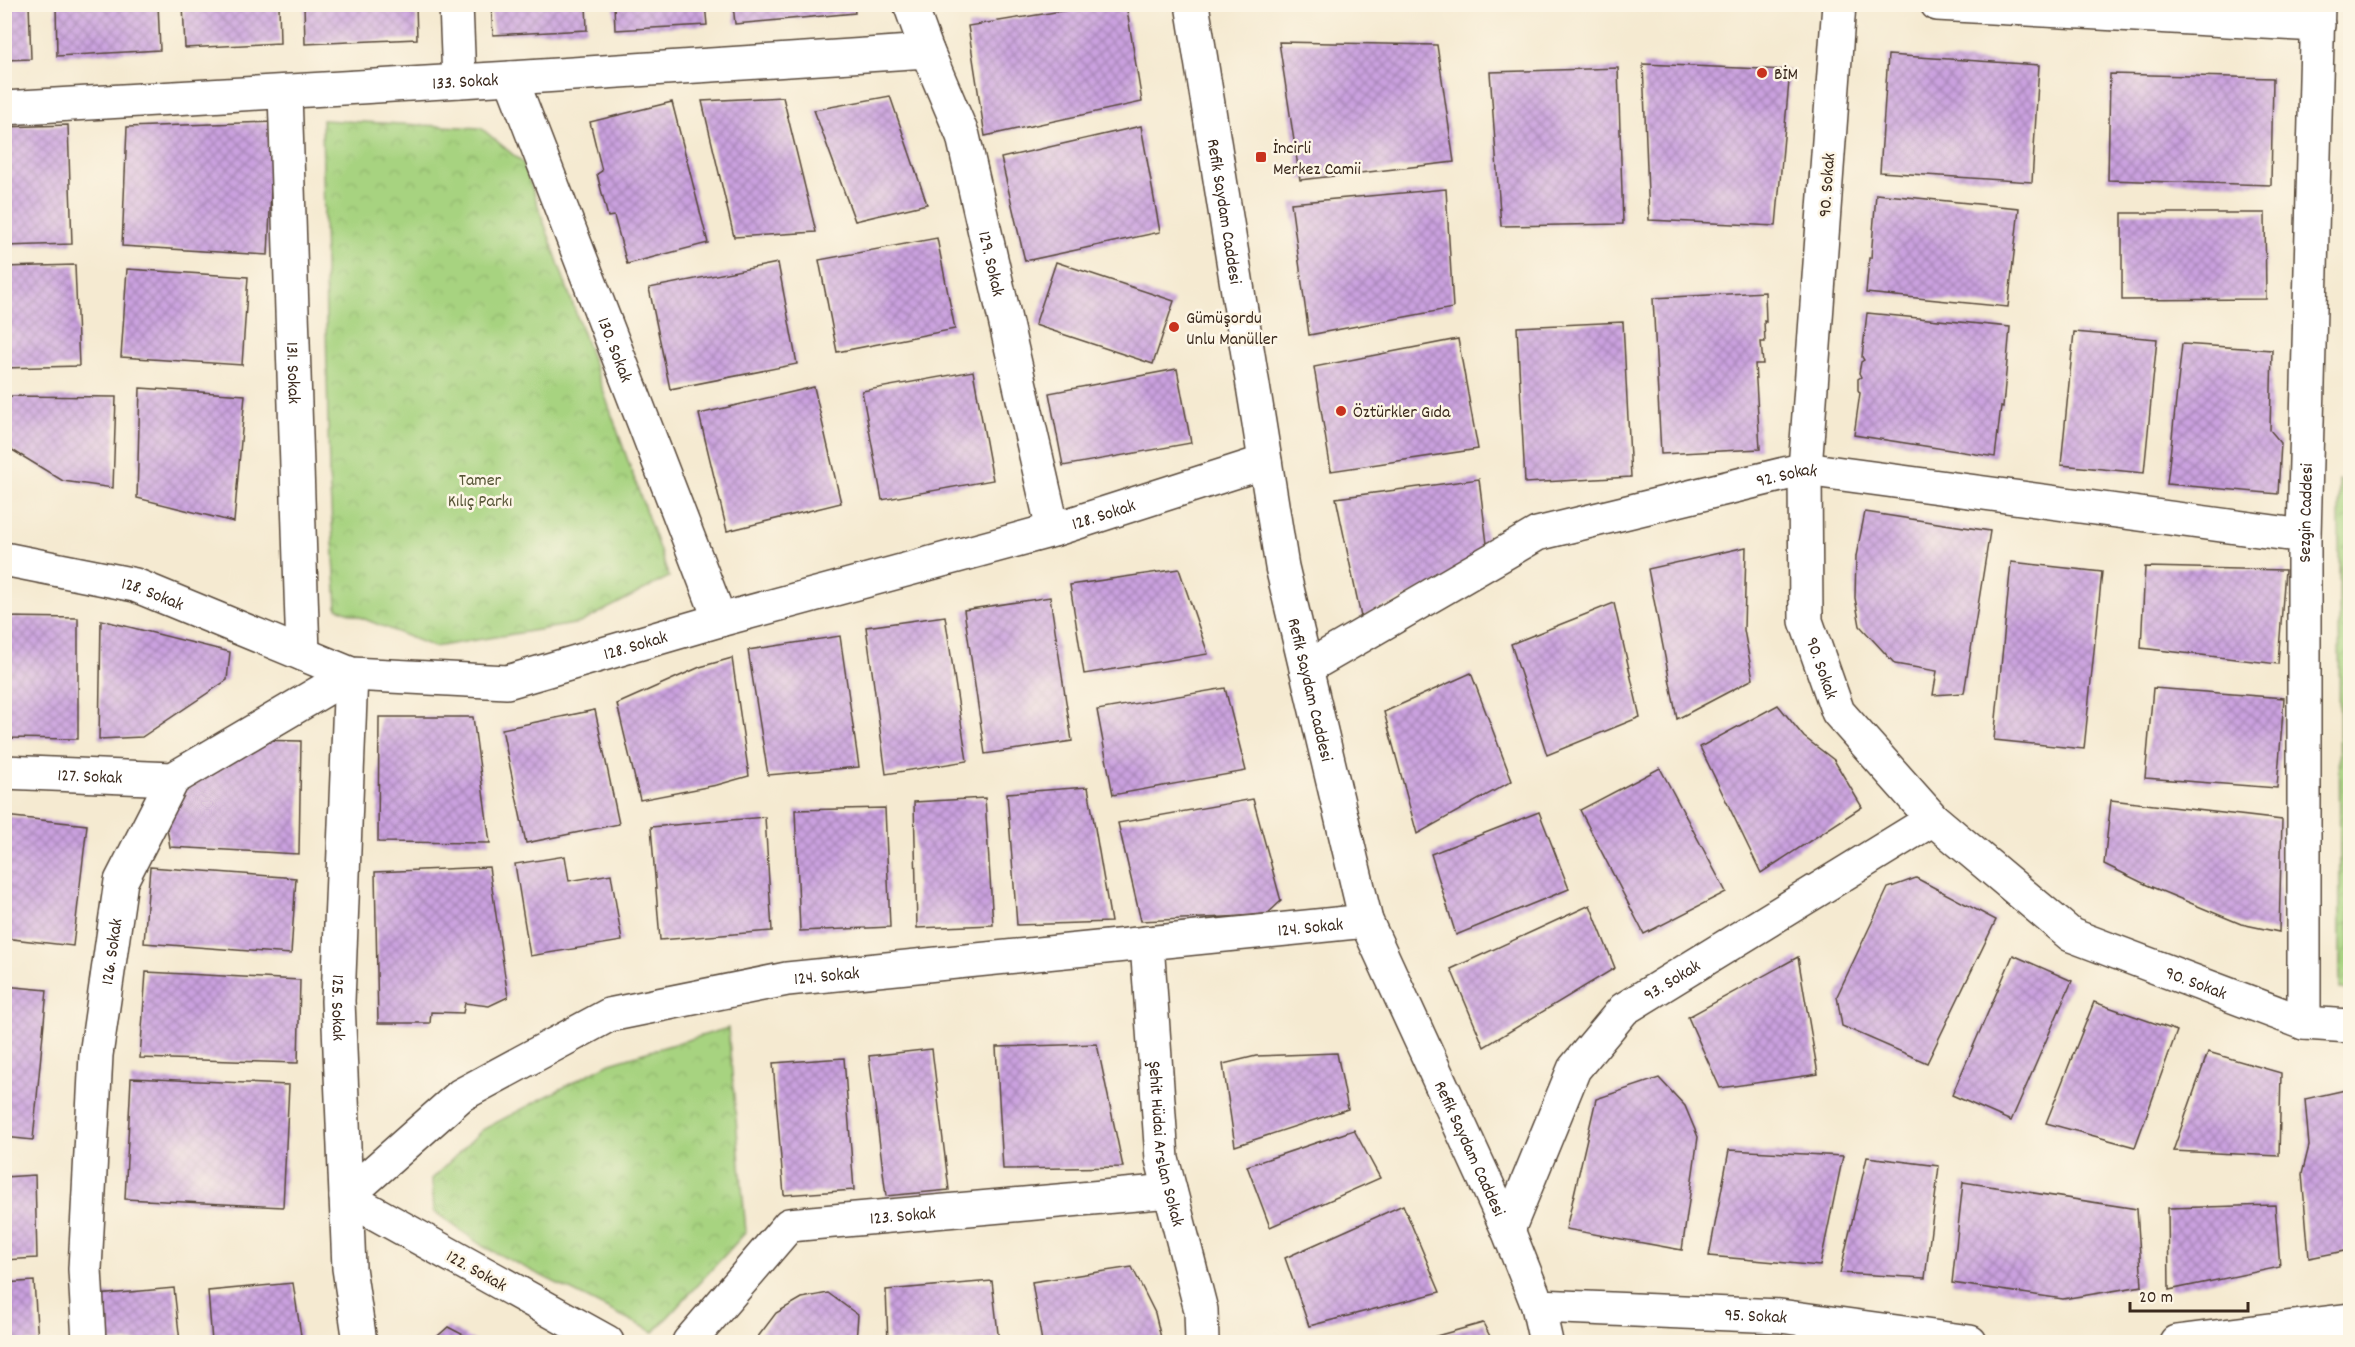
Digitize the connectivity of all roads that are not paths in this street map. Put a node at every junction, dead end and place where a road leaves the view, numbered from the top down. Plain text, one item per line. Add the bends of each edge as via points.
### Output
1 (456, 4) edge
2 (910, 4) edge
3 (1192, 4) edge
4 (1839, 4) edge
5 (1937, 4) edge
6 (2318, 15) edge
7 (927, 51) junction
8 (511, 78) junction
9 (459, 81) junction
10 (285, 93) junction
11 (4, 108) edge
12 (1265, 462) junction
13 (1805, 469) junction
14 (1053, 530) junction
15 (2304, 536) junction
16 (4, 559) edge
17 (720, 620) junction
18 (303, 654) junction
19 (1306, 668) junction
20 (351, 674) junction
21 (4, 772) edge
22 (173, 779) junction
23 (1933, 819) junction
24 (1366, 921) junction
25 (1148, 943) junction
26 (2304, 1023) junction
27 (2350, 1026) edge
28 (1170, 1191) junction
29 (346, 1197) junction
30 (1508, 1230) junction
31 (1538, 1306) junction
32 (2350, 1320) edge
33 (89, 1342) edge
34 (360, 1342) edge
35 (607, 1342) edge
36 (689, 1342) edge
37 (1202, 1342) edge
38 (1546, 1342) edge
39 (1970, 1342) edge
40 (2176, 1342) edge

1 - 9 street
2 - 7 street, 129. Sokak
3 - 12 street, Refik Saydam Caddesi
4 - 13 street, 90. Sokak
5 - 6 street
6 - 15 street, Sezgin Caddesi
7 - 8 street, 133. Sokak
7 - 14 street, 129. Sokak via 963,136
8 - 9 street, 133. Sokak
8 - 17 street, 130. Sokak
9 - 10 street, 133. Sokak
10 - 11 street, 133. Sokak
10 - 18 street, 131. Sokak
12 - 14 street, 128. Sokak
12 - 19 street, Refik Saydam Caddesi via 1282,567
13 - 15 street, 92. Sokak
13 - 19 street, 92. Sokak via 1538,534
13 - 23 street, 90. Sokak via 1806,621 1838,712
14 - 17 street, 128. Sokak
15 - 26 street, Sezgin Caddesi
16 - 18 street, 128. Sokak via 135,585
17 - 20 street, 128. Sokak via 507,682
18 - 20 street, 128. Sokak
19 - 24 street, Refik Saydam Caddesi
20 - 22 street
20 - 29 street, 125. Sokak via 338,1002
21 - 22 street, 127. Sokak
22 - 33 street, 126. Sokak via 121,881 96,1055 85,1269
23 - 26 street, 90. Sokak via 2071,935
23 - 30 street, 93. Sokak via 1624,1009 1574,1069
24 - 25 street, 124. Sokak
24 - 30 street, Refik Saydam Caddesi
25 - 28 street, Şehit Hüdai Arslan Sokak via 1162,1159
25 - 29 street, 124. Sokak via 787,979 609,1015 461,1095
26 - 27 street, 90. Sokak
28 - 36 street, 123. Sokak via 789,1225
28 - 37 street, Şehit Hüdai Arslan Sokak via 1201,1310
29 - 34 street, 125. Sokak via 349,1268
29 - 35 street, 122. Sokak
30 - 31 street, Refik Saydam Caddesi
31 - 38 street, Refik Saydam Caddesi
31 - 39 street, 95. Sokak via 1779,1316
32 - 40 street

